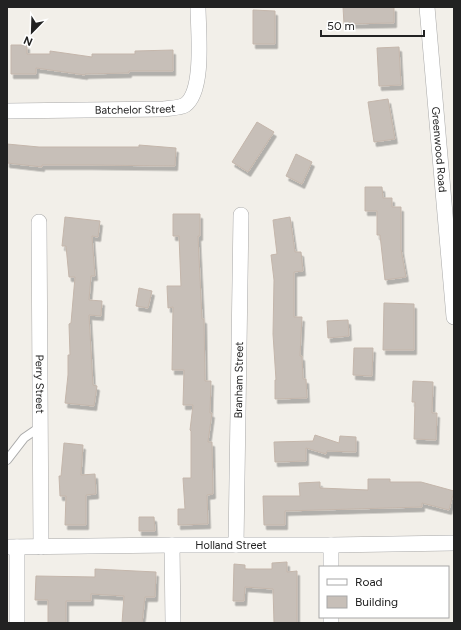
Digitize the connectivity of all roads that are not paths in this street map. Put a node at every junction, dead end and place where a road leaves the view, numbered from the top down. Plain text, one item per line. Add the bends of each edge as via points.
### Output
1 (198, 7) edge
2 (427, 7) edge
3 (7, 111) edge
4 (241, 215) dead end
5 (39, 222) dead end
6 (452, 271) edge
7 (454, 316) edge
8 (40, 427) junction
9 (7, 460) edge
10 (454, 543) edge
11 (172, 544) junction
12 (236, 544) junction
13 (331, 545) junction
14 (12, 547) edge
15 (41, 547) junction
16 (331, 566) edge
17 (17, 623) edge
18 (173, 623) edge

1 - 3 street, Batchelor Street via 199,54 195,92 185,105 164,109
2 - 6 street, Greenwood Road
4 - 12 street, Branham Street
5 - 8 street, Perry Street
6 - 7 street, Greenwood Road
8 - 9 lane via 24,438
8 - 15 street, Perry Street
10 - 13 street, Holland Street
11 - 12 street, Holland Street
11 - 15 street, Holland Street
11 - 18 street
12 - 13 street, Holland Street
13 - 16 street
14 - 15 street, Holland Street
14 - 17 street

